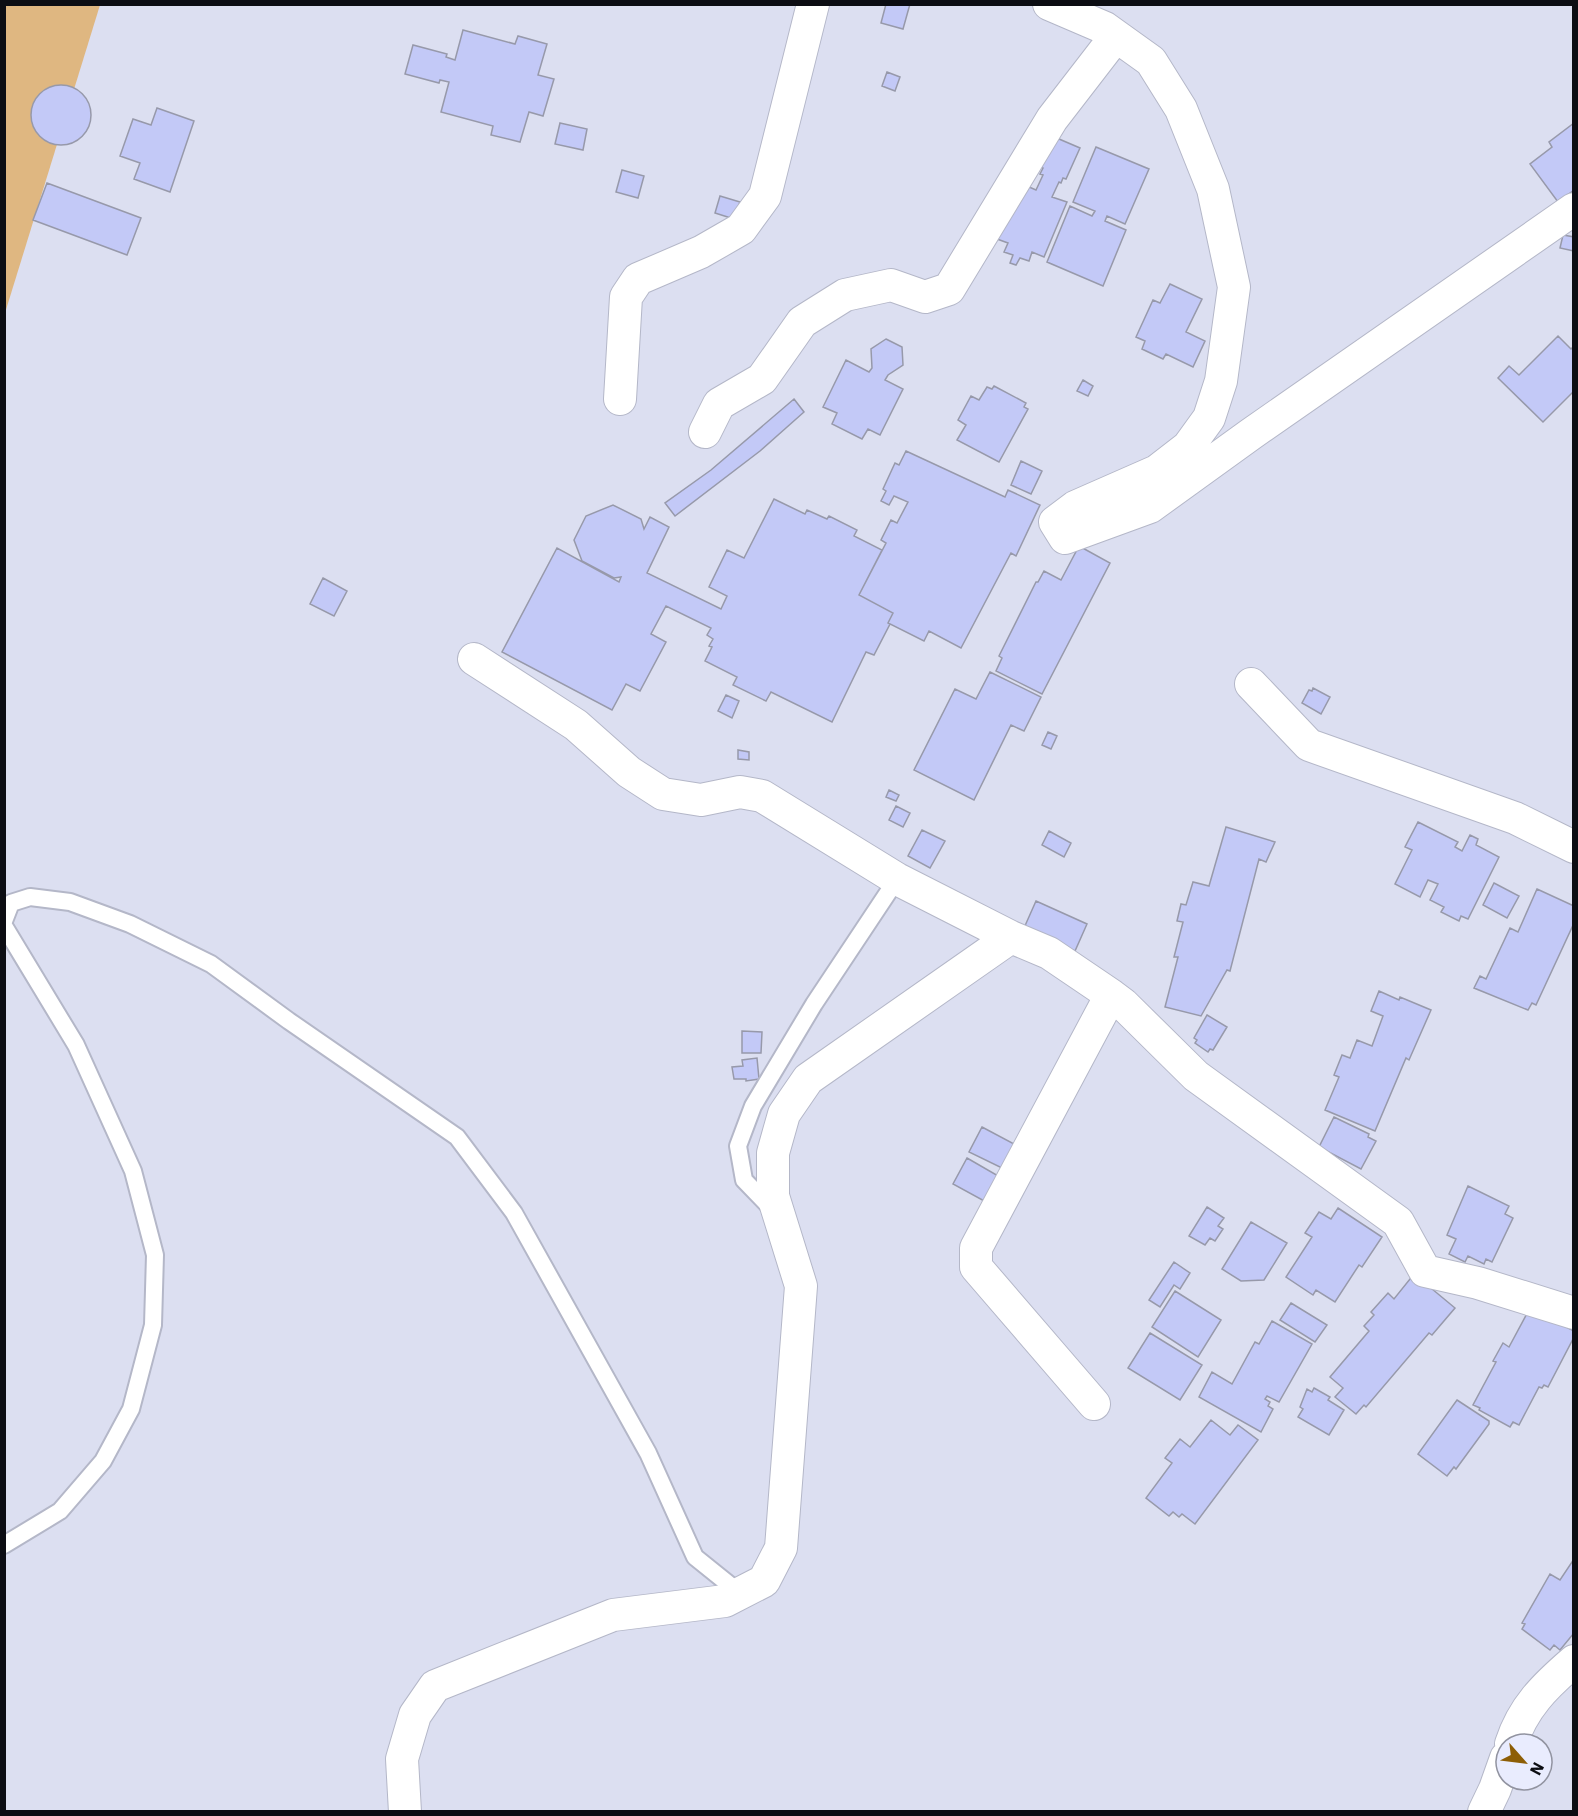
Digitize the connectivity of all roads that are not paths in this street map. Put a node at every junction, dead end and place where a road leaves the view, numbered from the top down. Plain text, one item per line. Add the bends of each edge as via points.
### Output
1 (813, 4) edge
2 (1049, 4) edge
3 (1116, 36) junction
4 (1574, 209) edge
5 (620, 399) dead end
6 (705, 432) dead end
7 (474, 659) dead end
8 (1251, 684) dead end
9 (1574, 847) edge
10 (897, 879) junction
11 (4, 921) edge
12 (4, 926) edge
13 (1011, 937) junction
14 (1111, 995) junction
15 (780, 1218) junction
16 (1574, 1313) edge
17 (1094, 1404) dead end
18 (4, 1545) edge
19 (741, 1594) junction
20 (1574, 1661) edge
21 (1515, 1732) edge
22 (1494, 1791) edge
23 (405, 1812) edge
24 (1484, 1812) edge

1 - 5 street via 765,196 741,230 638,279 626,297
2 - 3 street
3 - 4 street via 1151,61 1182,109 1213,189 1234,287 1221,381 1209,418 1188,447 1157,471 1075,507 1055,522 1065,538 1150,507
3 - 6 street via 1053,119 949,289 925,297 891,285 845,295 802,322 762,379 719,404
7 - 10 street via 576,725 629,772 663,794 701,800 740,792 762,796
8 - 9 street via 1310,745 1515,818
10 - 13 street
10 - 15 lane via 814,1004 753,1106 738,1146 744,1180
11 - 19 lane via 12,903 30,897 70,902 130,924 211,964 457,1137 514,1213 648,1453 695,1557
12 - 18 lane via 76,1045 133,1171 155,1256 153,1325 131,1409 103,1461 60,1511
13 - 14 street via 1049,952
13 - 15 street via 808,1079 784,1114 773,1153 773,1196
14 - 16 street via 1196,1076 1398,1222 1425,1271 1478,1282
14 - 17 street via 976,1248 976,1268
15 - 19 street via 801,1286 781,1548 764,1581
19 - 23 street via 725,1601 613,1615 435,1686 415,1715 402,1759
20 - 21 street via 1548,1683
22 - 24 street

